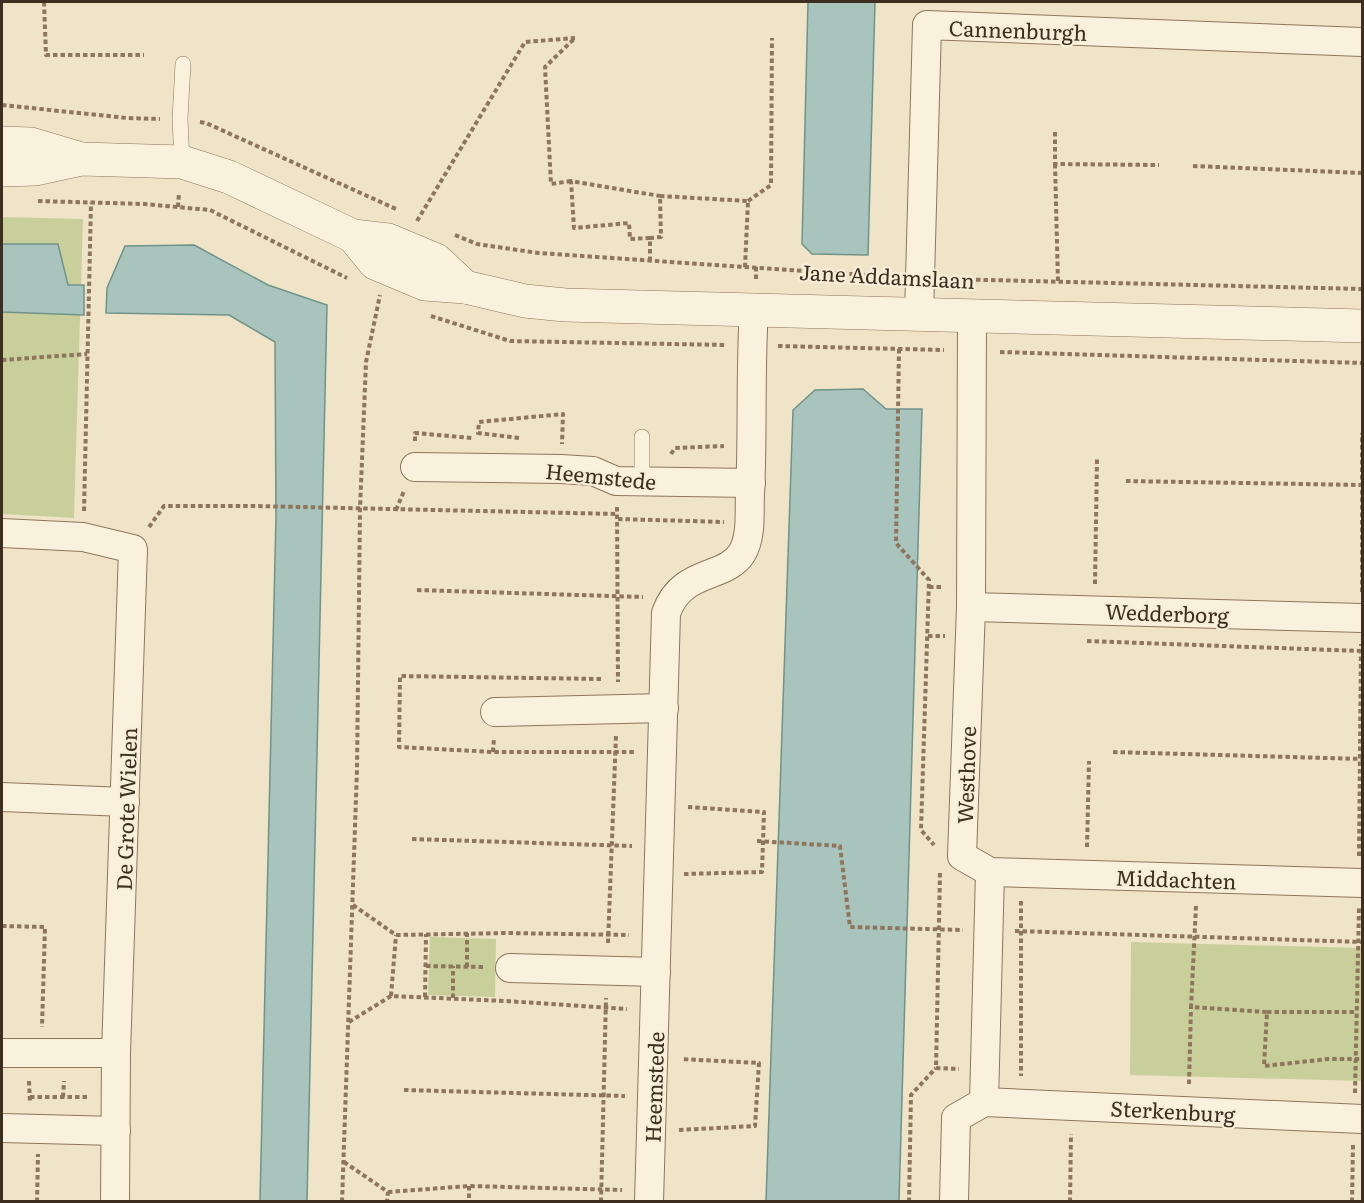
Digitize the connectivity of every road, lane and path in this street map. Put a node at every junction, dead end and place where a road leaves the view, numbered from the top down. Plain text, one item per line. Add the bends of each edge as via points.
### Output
1 (44, 2) edge
2 (772, 38) dead end
3 (1362, 42) edge
4 (144, 55) dead end
5 (183, 64) dead end
6 (1055, 132) dead end
7 (2, 143) edge
8 (82, 159) junction
9 (182, 162) junction
10 (1056, 164) junction
11 (1158, 165) dead end
12 (1194, 166) dead end
13 (2, 170) edge
14 (1362, 173) edge
15 (571, 181) junction
16 (660, 196) junction
17 (748, 201) junction
18 (91, 203) dead end
19 (428, 223) dead end
20 (447, 232) dead end
21 (650, 238) junction
22 (650, 261) junction
23 (745, 267) junction
24 (920, 278) junction
25 (1058, 282) junction
26 (1362, 289) edge
27 (380, 295) dead end
28 (754, 310) junction
29 (919, 315) junction
30 (972, 316) junction
31 (1362, 326) edge
32 (899, 349) dead end
33 (935, 350) dead end
34 (973, 351) junction
35 (87, 354) junction
36 (2, 360) edge
37 (1362, 363) edge
38 (1362, 433) edge
39 (642, 437) dead end
40 (530, 440) dead end
41 (551, 443) dead end
42 (1097, 459) dead end
43 (415, 467) dead end
44 (629, 481) junction
45 (1126, 481) dead end
46 (751, 483) junction
47 (1362, 485) edge
48 (360, 509) junction
49 (617, 517) junction
50 (749, 523) junction
51 (2, 533) edge
52 (83, 537) junction
53 (1362, 541) edge
54 (133, 549) junction
55 (417, 590) dead end
56 (618, 596) junction
57 (971, 607) junction
58 (1094, 610) junction
59 (1362, 618) edge
60 (1077, 640) dead end
61 (1362, 651) edge
62 (664, 708) junction
63 (617, 710) junction
64 (495, 712) dead end
65 (1113, 752) dead end
66 (1361, 759) edge
67 (1089, 761) dead end
68 (2, 797) edge
69 (125, 802) junction
70 (661, 805) junction
71 (412, 839) dead end
72 (757, 841) dead end
73 (764, 841) junction
74 (612, 846) junction
75 (951, 854) junction
76 (659, 861) junction
77 (990, 872) junction
78 (1022, 873) junction
79 (1087, 875) junction
80 (1361, 883) edge
81 (352, 905) junction
82 (2, 926) edge
83 (932, 930) dead end
84 (989, 931) junction
85 (1020, 932) junction
86 (467, 933) junction
87 (609, 933) junction
88 (426, 934) junction
89 (396, 935) junction
90 (1194, 936) junction
91 (657, 937) junction
92 (1360, 942) edge
93 (426, 966) junction
94 (453, 966) junction
95 (467, 967) junction
96 (498, 967) joint
97 (606, 971) junction
98 (656, 972) junction
99 (391, 996) junction
100 (425, 997) junction
101 (453, 999) junction
102 (1191, 1007) junction
103 (606, 1008) junction
104 (655, 1010) junction
105 (1267, 1012) junction
106 (1356, 1012) junction
107 (349, 1022) junction
108 (2, 1053) edge
109 (41, 1053) junction
110 (116, 1053) junction
111 (654, 1058) junction
112 (1355, 1059) junction
113 (1362, 1059) edge
114 (936, 1068) junction
115 (985, 1069) junction
116 (20, 1080) dead end
117 (404, 1090) dead end
118 (652, 1095) junction
119 (30, 1097) junction
120 (116, 1097) junction
121 (604, 1097) junction
122 (984, 1102) junction
123 (1021, 1103) junction
124 (1071, 1106) junction
125 (1188, 1111) junction
126 (1358, 1119) edge
127 (35, 1120) junction
128 (2, 1128) edge
129 (116, 1131) junction
130 (651, 1131) junction
131 (344, 1162) junction
132 (469, 1186) junction
133 (602, 1188) junction
134 (388, 1192) junction
135 (650, 1197) edge
136 (37, 1202) edge
137 (115, 1202) edge
138 (342, 1202) edge
139 (387, 1202) edge
140 (469, 1202) edge
141 (601, 1202) edge
142 (909, 1202) edge
143 (954, 1202) edge
144 (1070, 1202) edge
145 (1352, 1202) edge

1 - 4 path via 46,55
2 - 17 path via 771,185
3 - 24 street, Cannenburgh via 927,25
5 - 9 lane
6 - 10 path
7 - 8 street, Jane Addamslaan via 31,144
8 - 9 street, Jane Addamslaan
8 - 13 street, Jane Addamslaan via 36,169
9 - 28 street, Jane Addamslaan via 229,177 353,236 375,263 425,284 566,305
10 - 11 path
10 - 25 path
12 - 14 path
15 - 16 path
15 - 19 path via 551,184 544,67 575,38 525,42 418,219
15 - 21 path via 574,228 629,223 630,239
16 - 17 path
16 - 21 path via 661,237
17 - 23 path
18 - 35 path
20 - 22 path, Jane Addamslaan via 477,244 538,253
21 - 22 path
22 - 23 path, Jane Addamslaan
23 - 24 path, Jane Addamslaan
24 - 25 path, Jane Addamslaan
24 - 29 street, Cannenburgh
25 - 26 path, Jane Addamslaan
27 - 48 path via 366,362
28 - 29 street, Jane Addamslaan
28 - 46 street, Heemstede
29 - 30 street, Jane Addamslaan
30 - 31 street, Jane Addamslaan
30 - 34 street, Westhove
32 - 75 path via 896,543 929,580 921,830
33 - 34 path
34 - 37 path
34 - 57 street, Westhove
35 - 36 path
35 - 52 path
38 - 47 path
39 - 44 lane
40 - 41 path via 478,433 479,422 562,414 562,444
42 - 58 path
43 - 44 street, Heemstede via 593,471
44 - 46 street, Heemstede
44 - 49 path
45 - 47 path
46 - 50 street, Heemstede
47 - 53 path
48 - 49 path
48 - 54 path via 164,506
48 - 81 path
49 - 50 path
49 - 56 path
50 - 62 street, Heemstede via 741,555 693,580 671,598 666,613
51 - 52 street
52 - 54 street
53 - 59 path
54 - 69 street, De Grote Wielen
55 - 56 path
56 - 63 path
57 - 58 street, Wedderborg
57 - 75 street, Westhove
58 - 59 street, Wedderborg
59 - 61 path
60 - 61 path
61 - 66 path
62 - 63 street
62 - 70 street, Heemstede
63 - 64 street
63 - 74 path
65 - 66 path
66 - 80 path
67 - 79 path
68 - 69 street
69 - 110 street, De Grote Wielen
70 - 73 path via 764,812
70 - 76 street, Heemstede
71 - 74 path
72 - 73 path
73 - 76 path via 762,872
73 - 83 path via 840,846 850,927
74 - 76 path
74 - 87 path
75 - 77 street
75 - 114 path
76 - 91 street, Heemstede
77 - 78 street, Middachten
77 - 84 street
78 - 79 street, Middachten
78 - 85 path
79 - 80 street, Middachten
80 - 92 path
81 - 89 path
81 - 107 path
82 - 109 path via 45,927
84 - 85 path
84 - 115 street
85 - 90 path
85 - 123 path
86 - 87 path
86 - 88 path
86 - 95 path
87 - 91 path
87 - 97 path
88 - 89 path
88 - 93 path
89 - 99 path
90 - 92 path
90 - 102 path
91 - 98 street, Heemstede
92 - 106 path
93 - 94 path
93 - 100 path
94 - 95 path
94 - 101 path
95 - 96 path
96 - 97 street
97 - 98 street
97 - 103 path
98 - 104 street, Heemstede
99 - 100 path
99 - 107 path
100 - 101 path
101 - 103 path
102 - 105 path
102 - 125 path
103 - 104 path
103 - 121 path
104 - 111 street, Heemstede
105 - 106 path
105 - 112 path via 1264,1066
106 - 112 path
107 - 131 path
108 - 109 street
109 - 110 street
110 - 120 street, De Grote Wielen
111 - 118 street, Heemstede
111 - 130 path via 759,1063 755,1126
112 - 113 path
112 - 126 path
114 - 115 path
114 - 142 path via 911,1095
115 - 122 street
116 - 119 path via 29,1081
117 - 121 path
118 - 121 path
118 - 130 street, Heemstede
119 - 120 path
119 - 127 path
120 - 129 street, De Grote Wielen
121 - 133 path
122 - 123 street, Sterkenburg
122 - 143 street via 956,1118
123 - 124 street, Sterkenburg
124 - 125 street, Sterkenburg
124 - 144 path
125 - 126 street, Sterkenburg
126 - 145 path
127 - 128 street
127 - 129 street
127 - 136 path
129 - 137 street, De Grote Wielen
130 - 135 street, Heemstede
131 - 134 path
131 - 138 path
132 - 133 path
132 - 134 path
132 - 140 path
133 - 135 path
133 - 141 path
134 - 139 path

